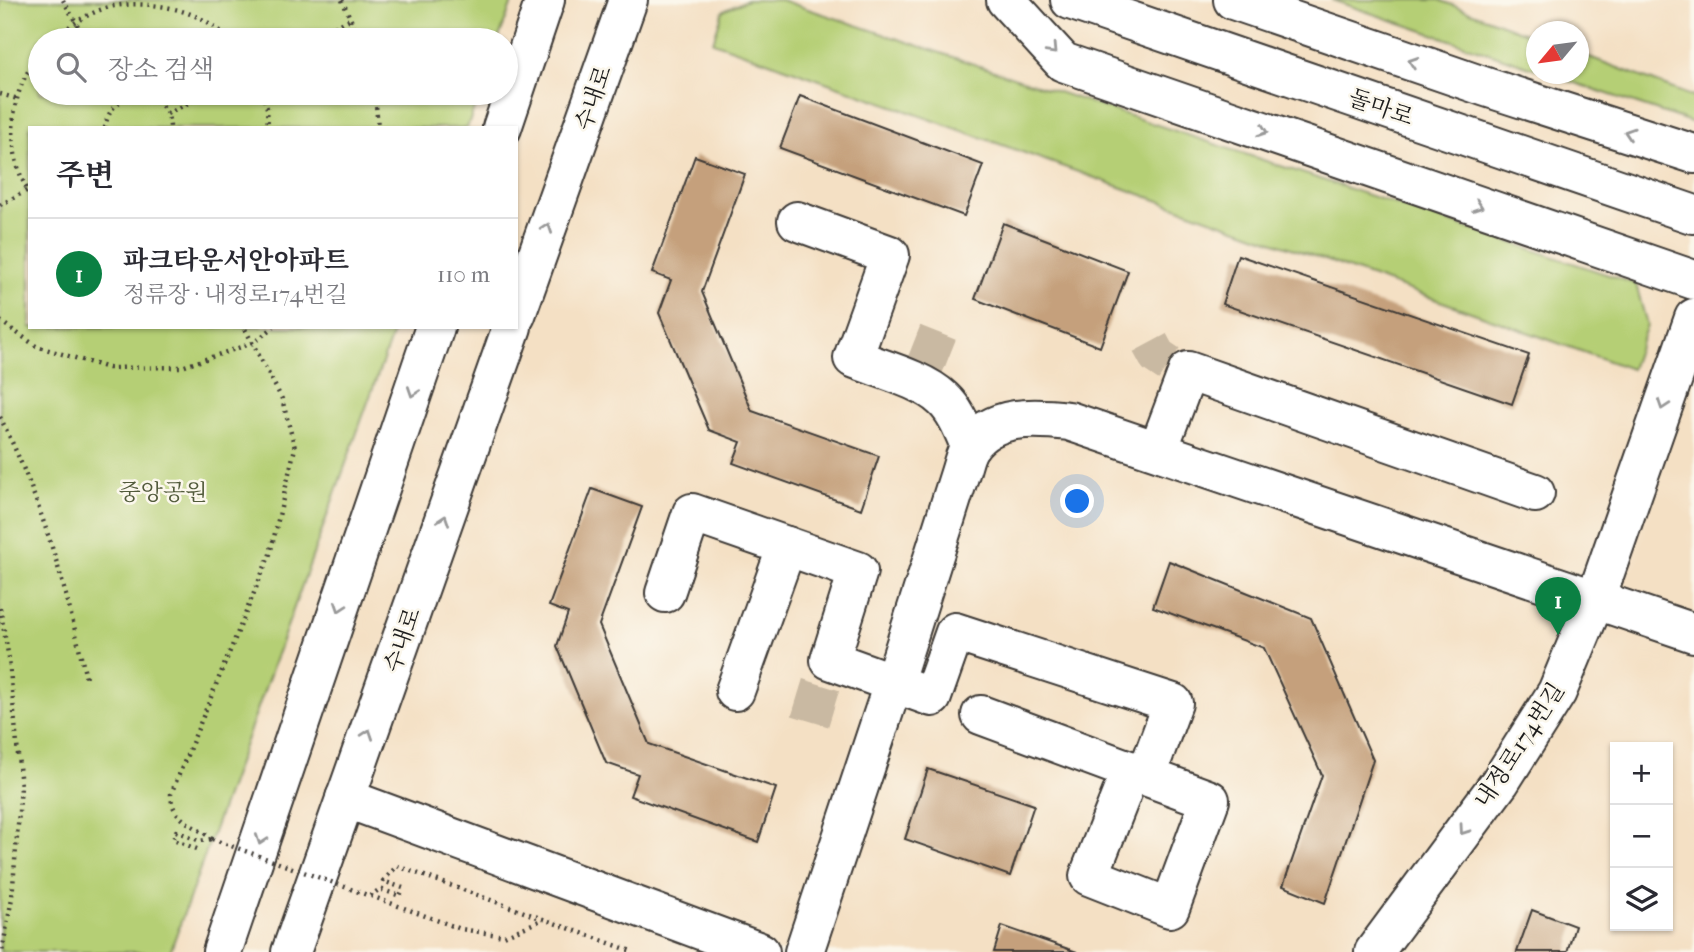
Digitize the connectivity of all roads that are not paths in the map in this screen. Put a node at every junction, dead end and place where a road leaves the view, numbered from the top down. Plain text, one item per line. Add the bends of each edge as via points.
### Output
1 (545, 0) edge
2 (628, 0) edge
3 (1006, 0) edge
4 (1070, 0) edge
5 (1233, 0) edge
6 (518, 80) edge
7 (510, 105) edge
8 (503, 126) edge
9 (1694, 154) edge
10 (1692, 214) dead end
11 (797, 220) dead end
12 (1694, 281) edge
13 (518, 309) edge
14 (1694, 318) edge
15 (434, 329) edge
16 (511, 329) edge
17 (970, 446) junction
18 (1158, 450) junction
19 (1535, 494) dead end
20 (787, 546) junction
21 (665, 593) dead end
22 (1596, 598) junction
23 (1694, 632) edge
24 (893, 684) junction
25 (735, 691) dead end
26 (981, 715) dead end
27 (345, 798) junction
28 (222, 952) edge
29 (291, 952) edge
30 (761, 952) edge
31 (804, 952) edge
32 (1374, 952) edge

1 - 6 main road
13 -> 2 main road, 수내로
3 -> 12 main road via 1063,62
4 - 10 main road, 돌마로
9 -> 5 main road
7 - 8 main road
11 - 17 main road via 890,255 853,358 921,375 958,419
14 -> 22 main road, 내정로174번길
15 -> 28 main road
27 -> 16 main road, 수내로
17 - 18 main road via 991,428 1017,419 1044,418 1069,421
17 - 24 main road
18 - 19 main road via 1179,367
18 - 22 main road
20 - 21 main road via 692,513
20 - 24 main road via 858,571 827,668
20 - 25 main road
22 - 23 main road
22 -> 32 main road, 내정로174번길 via 1557,692 1532,733
24 - 26 main road via 932,697 955,632 1172,703 1139,773
24 - 31 main road
27 - 29 main road, 수내로
27 - 30 main road

